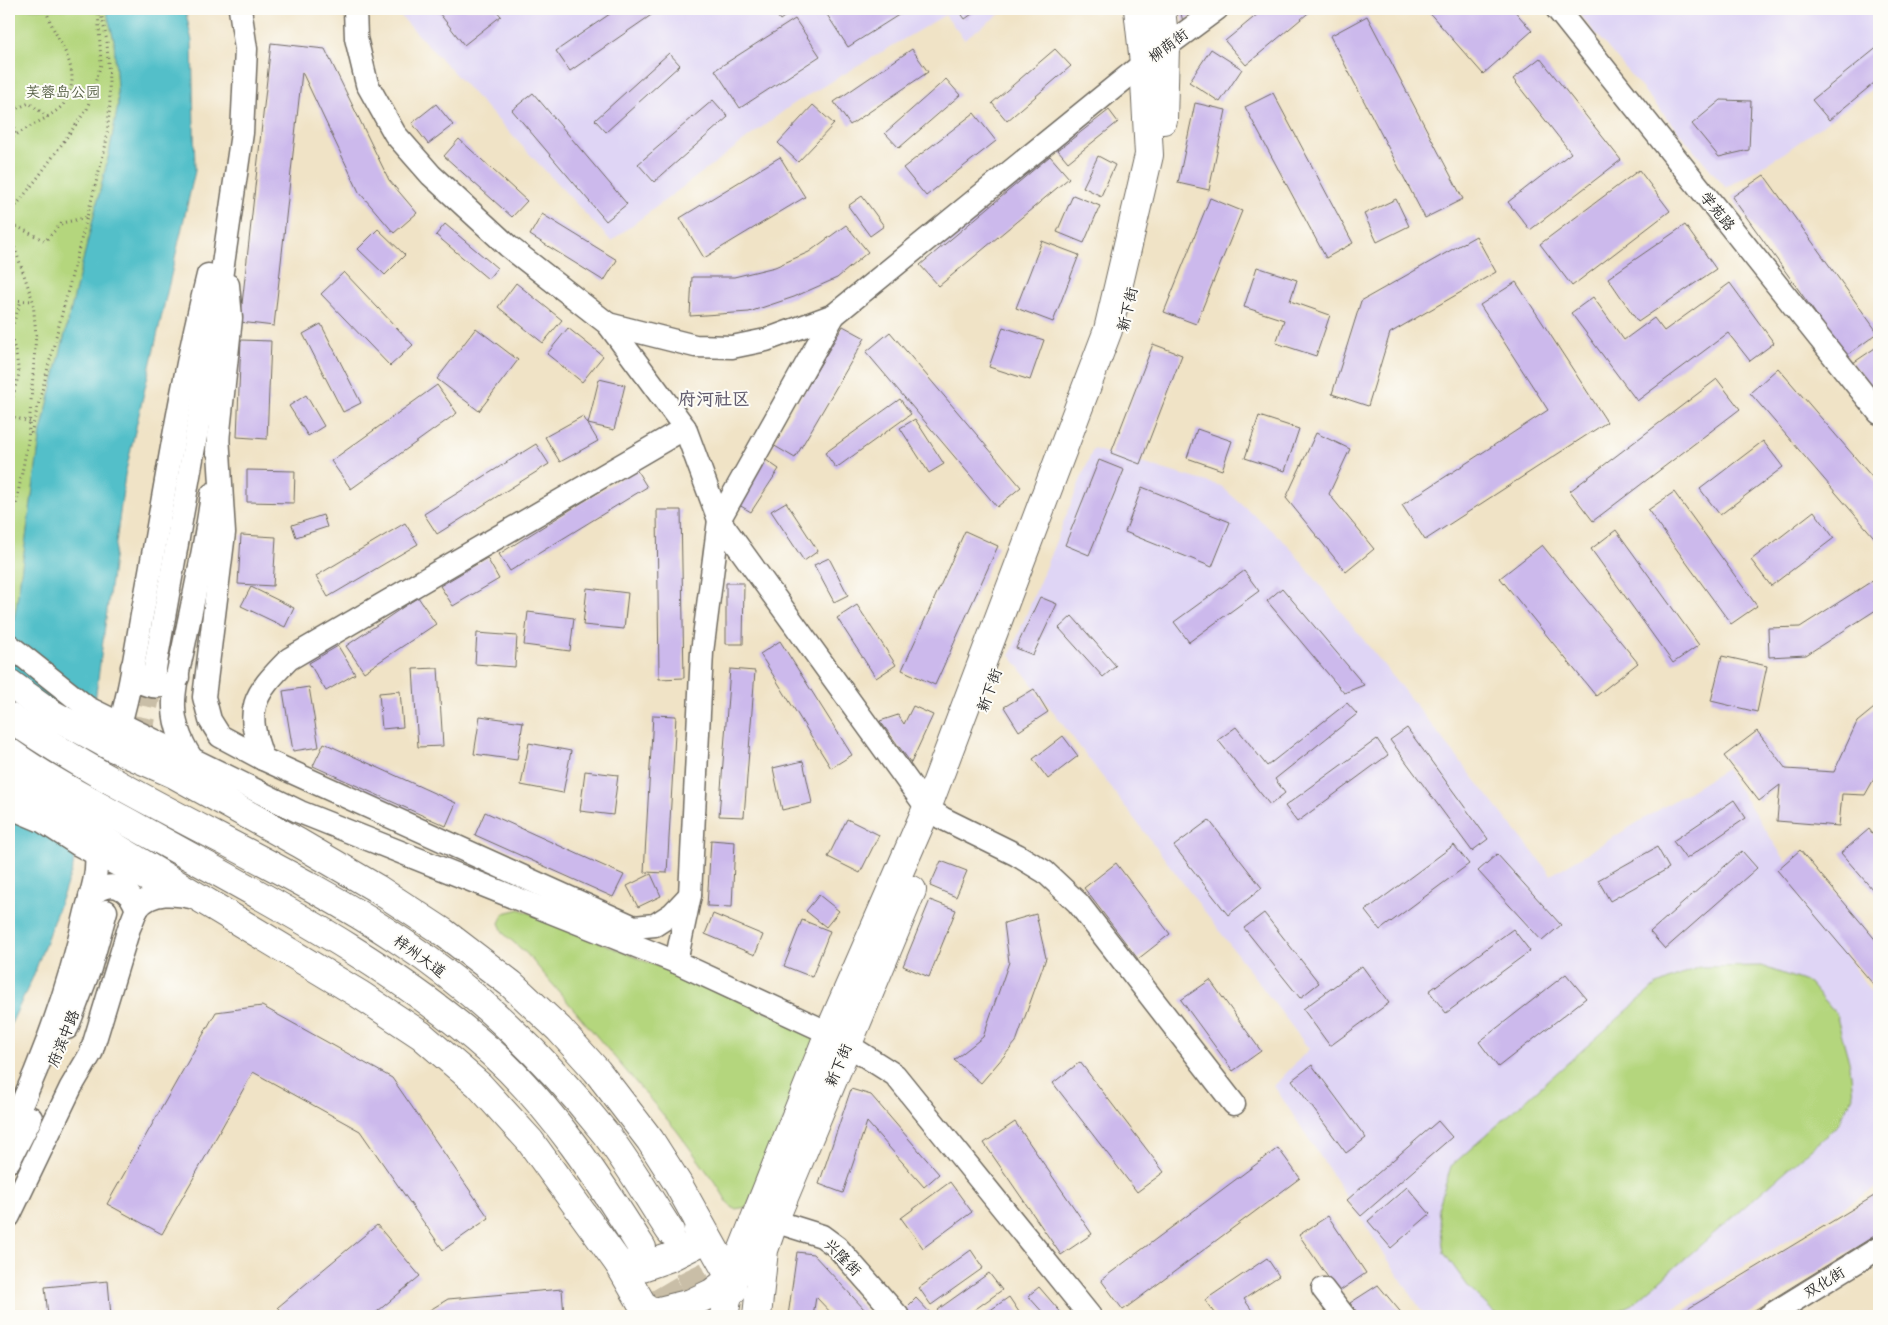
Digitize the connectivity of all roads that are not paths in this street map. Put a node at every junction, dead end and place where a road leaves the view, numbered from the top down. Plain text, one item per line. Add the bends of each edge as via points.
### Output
1 (240, 9) edge
2 (355, 9) edge
3 (1138, 9) edge
4 (1161, 9) edge
5 (1217, 9) edge
6 (1557, 9) edge
7 (1165, 47) junction
8 (1144, 63) junction
9 (224, 249) junction
10 (834, 315) junction
11 (608, 324) junction
12 (1879, 413) edge
13 (685, 428) junction
14 (218, 435) junction
15 (719, 520) junction
16 (9, 645) edge
17 (132, 667) junction
18 (155, 668) tunnel mouth
19 (178, 678) junction
20 (9, 683) edge
21 (9, 717) edge
22 (110, 736) junction
23 (9, 752) edge
24 (192, 759) junction
25 (263, 759) junction
26 (9, 778) edge
27 (228, 805) junction
28 (9, 807) edge
29 (934, 813) junction
30 (86, 839) junction
31 (174, 894) junction
32 (690, 895) junction
33 (200, 898) junction
34 (98, 904) junction
35 (137, 910) junction
36 (676, 962) junction
37 (838, 1038) junction
38 (1234, 1104) dead end
39 (9, 1132) edge
40 (9, 1161) edge
41 (9, 1216) edge
42 (774, 1221) junction
43 (699, 1223) junction
44 (670, 1231) tunnel mouth
45 (642, 1248) tunnel mouth
46 (1879, 1248) edge
47 (764, 1250) junction
48 (618, 1264) junction
49 (731, 1279) junction
50 (1324, 1289) dead end
51 (648, 1315) edge
52 (724, 1316) edge
53 (739, 1316) edge
54 (757, 1316) edge
55 (898, 1316) edge
56 (1090, 1316) edge
57 (1344, 1316) edge
58 (1769, 1316) edge

1 - 9 street via 246,49 242,133
2 - 11 street via 356,38 367,84 395,134 431,175 508,246
3 - 8 main road, 新下街
4 - 7 main road, 新下街
5 - 7 street, 柳荫街
6 - 12 street, 学苑路
7 - 8 street, 柳荫街
7 - 29 main road, 新下街 via 1162,159 1121,335
8 - 10 street, 柳荫街
8 - 29 main road, 新下街 via 1149,155 1108,330
9 - 14 street via 231,318
9 - 17 street via 208,275 190,349
9 - 18 street via 208,368
10 - 11 street via 766,340 732,347 695,346
10 - 15 street
11 - 13 street
13 - 15 street
13 - 25 street via 289,659 267,681 255,701 252,720
14 - 19 street via 208,523
14 - 25 street via 224,533 204,697 210,720 220,736
15 - 29 street
15 - 32 street via 702,652
16 - 22 street via 88,708
17 - 19 street via 140,682 153,687 162,687
17 - 22 street
19 - 24 street via 174,707 176,722
20 - 22 main road via 52,714
21 - 44 main road, 梓州大道 via 93,772 333,899 403,942 469,993 519,1038 603,1129
22 - 24 street
22 - 27 main road
23 - 45 main road via 90,802 319,930 374,963 436,1008 493,1054 554,1118 603,1185
24 - 27 street
24 - 36 street via 300,812
25 - 32 street via 634,927 655,925 672,914
26 - 30 main road
27 - 43 main road via 376,888 443,932 511,984 559,1029 597,1071 650,1140
28 - 30 street
29 - 37 main road, 新下街
29 - 38 street via 1045,872 1078,903
30 - 31 street
30 - 33 main road
30 - 34 street via 96,876
31 - 33 street
31 - 35 street via 157,895
32 - 36 street
33 - 48 main road via 421,1034 479,1086 530,1141
34 - 35 street via 97,890 115,887 134,898
34 - 39 street via 79,944 59,1008
34 - 40 street, 府滨中路 via 90,968 26,1128
35 - 41 street via 91,1054 71,1087
36 - 37 street
37 - 42 main road, 新下街
37 - 49 main road, 新下街
37 - 56 street via 895,1075
42 - 47 main road, 新下街
42 - 55 street, 兴隆街 via 822,1236 837,1247
43 - 48 main road via 696,1244 642,1267
43 - 49 main road
46 - 58 street, 双化街
47 - 49 main road
47 - 54 main road, 新下街
48 - 51 main road
49 - 51 main road via 691,1304
49 - 52 main road, 新下街
49 - 53 main road
50 - 57 street

